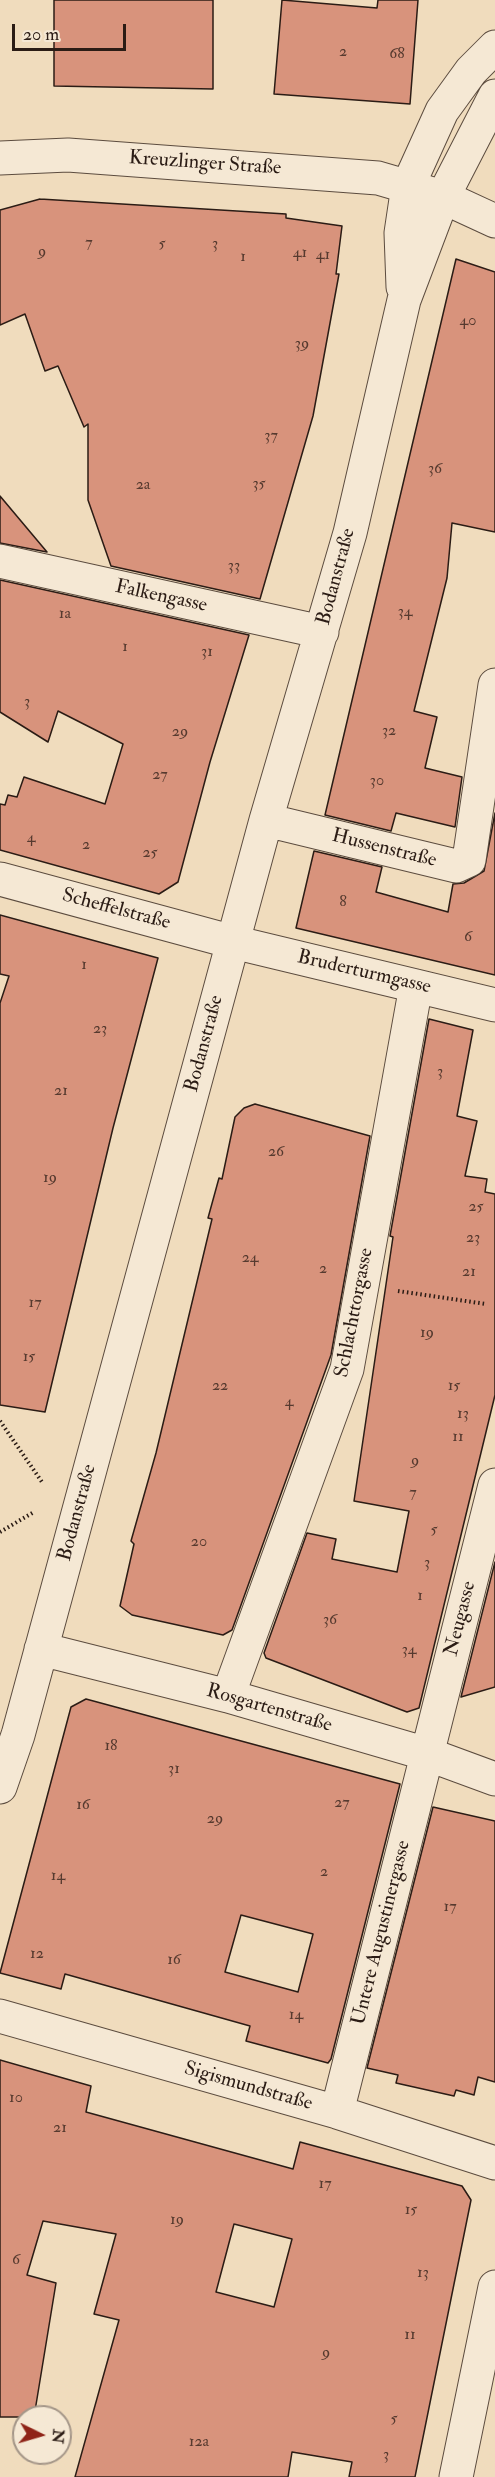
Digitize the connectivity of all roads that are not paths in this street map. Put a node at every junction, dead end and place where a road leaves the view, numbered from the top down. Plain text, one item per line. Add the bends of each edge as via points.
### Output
1 (495, 47) edge
2 (492, 103) edge
3 (0, 158) edge
4 (408, 186) junction
5 (443, 197) junction
6 (495, 221) edge
7 (404, 300) junction
8 (0, 561) edge
9 (322, 632) junction
10 (495, 685) edge
11 (266, 820) junction
12 (0, 879) edge
13 (233, 942) junction
14 (416, 986) junction
15 (495, 1005) edge
16 (495, 1485) edge
17 (41, 1649) junction
18 (228, 1696) junction
19 (427, 1754) junction
20 (495, 1779) edge
21 (0, 1787) edge
22 (0, 2016) edge
23 (337, 2112) junction
24 (495, 2163) edge
25 (495, 2287) edge
26 (456, 2477) edge

1 - 4 street, Bodanstraße via 471,71 442,111
2 - 5 street, Bodanstraße
3 - 4 street, Kreuzlinger Straße via 68,155 344,174
4 - 5 street
4 - 7 street, Bodanstraße via 401,233
5 - 6 street
5 - 7 street, Bodanstraße
7 - 9 street, Bodanstraße via 350,533
8 - 9 street, Falkengasse
9 - 11 street, Bodanstraße
10 - 11 street, Hussenstraße via 469,860 456,866
11 - 13 street, Bodanstraße
12 - 13 street, Scheffelstraße
13 - 14 street, Bruderturmgasse
13 - 17 street, Bodanstraße
14 - 15 street, Bruderturmgasse
14 - 18 street, Schlachttorgasse via 347,1369
16 - 19 street, Neugasse
17 - 18 street, Rosgartenstraße
17 - 21 street, Bodanstraße
18 - 19 street, Rosgartenstraße
19 - 20 street, Rosgartenstraße
19 - 23 street, Untere Augustinergasse
22 - 23 street, Sigismundstraße
23 - 24 street, Sigismundstraße
25 - 26 street

